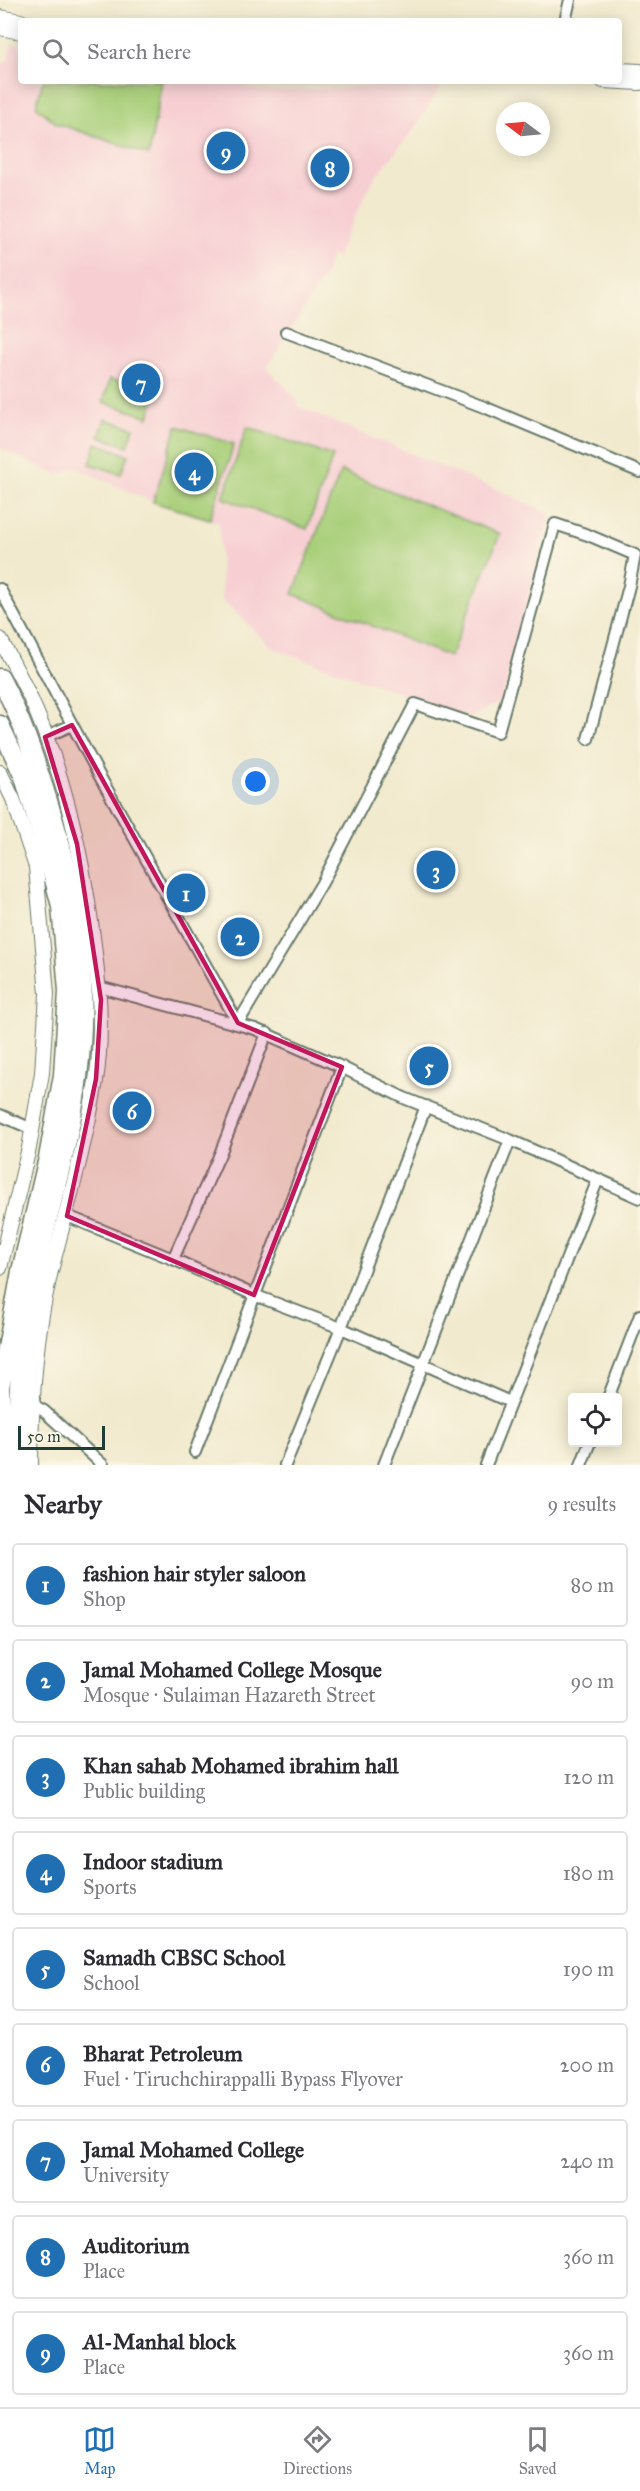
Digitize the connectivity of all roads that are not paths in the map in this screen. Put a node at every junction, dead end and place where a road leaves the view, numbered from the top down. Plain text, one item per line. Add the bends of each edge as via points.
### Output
1 (570, 0) edge
2 (0, 17) edge
3 (566, 18) edge
4 (18, 20) edge
5 (0, 28) edge
6 (18, 31) edge
7 (622, 70) edge
8 (640, 71) edge
9 (622, 82) edge
10 (640, 83) edge
11 (286, 332) dead end
12 (640, 472) edge
13 (0, 589) edge
14 (0, 639) edge
15 (0, 678) edge
16 (0, 725) edge
17 (72, 725) junction
18 (45, 737) junction
19 (588, 739) dead end
20 (0, 772) edge
21 (57, 859) junction
22 (68, 906) junction
23 (99, 987) junction
24 (238, 1023) junction
25 (267, 1034) junction
26 (342, 1067) junction
27 (426, 1106) junction
28 (0, 1115) edge
29 (32, 1129) junction
30 (510, 1140) junction
31 (598, 1179) junction
32 (640, 1198) edge
33 (67, 1216) junction
34 (5, 1232) edge
35 (173, 1259) junction
36 (0, 1268) edge
37 (254, 1295) junction
38 (640, 1315) edge
39 (341, 1328) junction
40 (423, 1364) junction
41 (610, 1393) edge
42 (510, 1402) junction
43 (33, 1405) junction
44 (588, 1447) edge
45 (195, 1452) dead end
46 (1, 1465) edge
47 (18, 1465) edge
48 (31, 1465) edge
49 (103, 1465) edge
50 (285, 1465) edge
51 (384, 1465) edge
52 (486, 1465) edge
53 (581, 1465) edge

1 - 3 street
2 - 4 street
5 - 6 street
7 - 8 street
9 - 10 street
11 - 12 street via 484,407
13 - 17 street
14 - 18 street
15 - 21 highway via 38,769
16 - 21 highway
17 - 18 street
17 - 24 street
18 - 21 street
19 - 24 street via 635,555 555,524 498,732 415,704 322,883
20 - 21 street via 13,799
21 - 22 highway
21 - 23 street via 89,902
21 - 29 street via 42,1073
22 - 46 highway via 63,1075 0,1386
22 - 47 highway via 84,989 78,1077 64,1161 36,1275 19,1387
23 - 24 street
23 - 33 street via 96,1079
24 - 25 street
25 - 26 street
25 - 35 street
26 - 27 street
26 - 37 street
27 - 30 street
27 - 39 street
28 - 29 street
29 - 34 street
30 - 31 street
30 - 40 street
31 - 32 street
31 - 42 street
33 - 35 street
33 - 43 street via 50,1277
34 - 36 street
35 - 37 street
37 - 39 street
37 - 45 street
38 - 41 street
39 - 40 street
39 - 50 street
40 - 42 street
40 - 51 street
42 - 52 street
43 - 48 street
43 - 49 street
44 - 53 street

